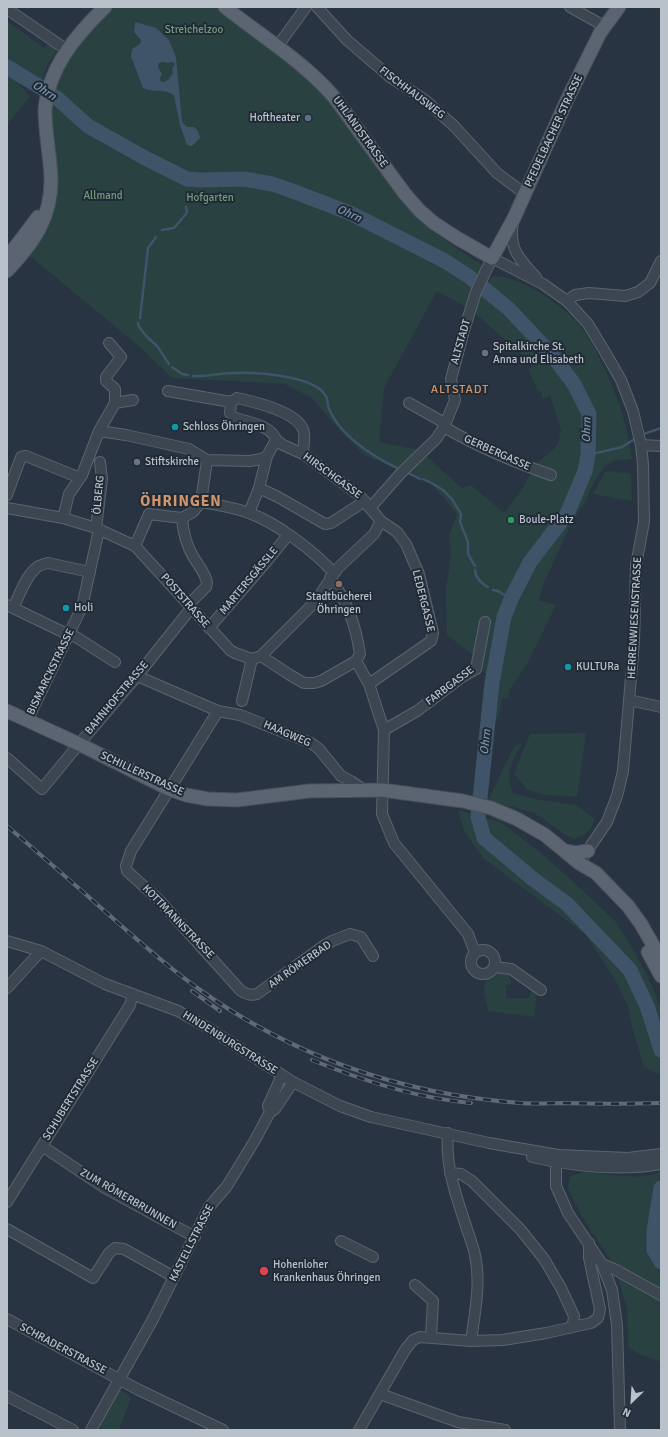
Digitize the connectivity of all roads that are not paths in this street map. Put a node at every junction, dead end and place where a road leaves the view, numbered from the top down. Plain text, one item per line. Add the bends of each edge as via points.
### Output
1 (105, 7) edge
2 (224, 7) edge
3 (306, 7) edge
4 (317, 7) edge
5 (570, 7) edge
6 (619, 7) edge
7 (7, 9) edge
8 (604, 26) junction
9 (277, 46) junction
10 (67, 50) junction
11 (525, 194) junction
12 (50, 199) junction
13 (514, 218) junction
14 (24, 236) junction
15 (7, 251) edge
16 (7, 258) edge
17 (492, 258) junction
18 (661, 261) edge
19 (7, 270) edge
20 (543, 284) junction
21 (567, 301) junction
22 (109, 343) dead end
23 (168, 391) dead end
24 (133, 400) dead end
25 (115, 402) junction
26 (231, 402) junction
27 (409, 403) dead end
28 (444, 427) junction
29 (99, 431) junction
30 (276, 440) junction
31 (640, 443) junction
32 (661, 446) edge
33 (303, 454) junction
34 (267, 456) junction
35 (207, 460) junction
36 (100, 462) dead end
37 (551, 475) dead end
38 (80, 478) junction
39 (259, 488) junction
40 (7, 495) edge
41 (201, 502) junction
42 (368, 504) junction
43 (7, 508) edge
44 (249, 513) junction
45 (63, 518) junction
46 (182, 518) junction
47 (381, 521) junction
48 (97, 529) junction
49 (288, 535) junction
50 (136, 546) junction
51 (90, 572) junction
52 (332, 576) junction
53 (10, 606) edge
54 (190, 606) junction
55 (485, 622) dead end
56 (210, 628) junction
57 (69, 635) junction
58 (257, 658) junction
59 (356, 661) junction
60 (115, 662) dead end
61 (137, 676) junction
62 (369, 684) junction
63 (629, 700) junction
64 (242, 701) dead end
65 (661, 708) edge
66 (7, 711) edge
67 (218, 711) junction
68 (27, 721) junction
69 (384, 730) junction
70 (79, 744) junction
71 (7, 758) edge
72 (169, 789) junction
73 (364, 790) junction
74 (382, 790) junction
75 (566, 851) junction
76 (588, 851) junction
77 (579, 862) junction
78 (596, 873) junction
79 (7, 941) edge
80 (41, 952) junction
81 (475, 953) junction
82 (373, 956) dead end
83 (661, 959) edge
84 (495, 968) junction
85 (661, 976) edge
86 (7, 988) edge
87 (541, 990) dead end
88 (241, 991) joint
89 (133, 994) junction
90 (282, 1076) junction
91 (293, 1082) junction
92 (270, 1112) junction
93 (452, 1134) junction
94 (42, 1146) junction
95 (657, 1155) edge
96 (557, 1159) junction
97 (661, 1164) edge
98 (450, 1173) junction
99 (7, 1202) edge
100 (7, 1229) edge
101 (194, 1238) junction
102 (341, 1241) dead end
103 (589, 1243) junction
104 (373, 1257) dead end
105 (602, 1264) junction
106 (174, 1277) junction
107 (415, 1285) dead end
108 (661, 1295) edge
109 (7, 1319) edge
110 (569, 1328) junction
111 (431, 1337) junction
112 (471, 1341) junction
113 (120, 1379) junction
114 (380, 1394) junction
115 (7, 1396) edge
116 (70, 1430) edge
117 (91, 1430) edge
118 (223, 1430) edge
119 (359, 1430) edge
120 (505, 1430) edge
121 (620, 1430) edge

1 - 10 main road
2 - 9 main road, UHLANDSTRASSE
3 - 9 street
4 - 11 street, FISCHHAUSWEG via 347,40 390,77 425,100 454,126 497,173
5 - 8 street
6 - 8 main road, PFEDELBACHER STRASSE
7 - 10 street
8 - 11 main road, PFEDELBACHER STRASSE
9 - 17 main road, UHLANDSTRASSE via 325,87 420,211 434,223
10 - 12 main road via 50,80 46,100 45,125 51,177
11 - 13 main road, PFEDELBACHER STRASSE
12 - 14 main road
12 - 19 main road via 46,216 36,236 20,258
13 - 17 main road, PFEDELBACHER STRASSE
13 - 20 street via 511,233 513,245 521,262
14 - 15 main road
14 - 16 main road
17 - 20 street, HERRENWIESENSTRASSE
17 - 28 street, ALTSTADT via 476,292 464,327 451,379 455,400
18 - 21 street via 650,283 638,292 625,296 590,293 575,295
20 - 21 street, HERRENWIESENSTRASSE
21 - 31 street, HERRENWIESENSTRASSE via 588,324 621,380 633,411
22 - 25 street via 121,357 106,377 106,381 115,389
23 - 26 street
24 - 25 street
25 - 29 street
26 - 30 street, HIRSCHGASSE via 230,413 233,417 266,428
26 - 33 street via 238,398 258,403 294,419 304,433
27 - 28 street via 442,422
28 - 37 street, GERBERGASSE via 466,440
28 - 42 street, ALTSTADT via 436,439
29 - 35 street via 189,449
29 - 38 street
30 - 33 street, HIRSCHGASSE via 283,446
30 - 34 street
31 - 32 street
31 - 63 street, HERRENWIESENSTRASSE via 644,513 636,565
33 - 42 street, HIRSCHGASSE via 331,473
34 - 35 street via 250,461
34 - 39 street
35 - 41 street
36 - 48 street, ÖLBERG via 102,479
38 - 40 street via 26,456 21,457
38 - 45 street via 69,494
39 - 42 street, ALTSTADT via 325,524
39 - 44 street
41 - 44 street via 233,507
41 - 46 street via 193,512
42 - 47 street, HIRSCHGASSE
43 - 45 street, POSTSTRASSE
44 - 49 street via 268,521
45 - 48 street, POSTSTRASSE
46 - 50 street via 148,514
46 - 54 street, BAHNHOFSTRASSE via 186,544 207,579 206,587
47 - 52 street via 374,534 342,563
47 - 62 street, LEDERGASSE via 397,532 406,544 419,574 433,632 431,642
48 - 50 street, POSTSTRASSE
48 - 51 street, BISMARCKSTRASSE
49 - 52 street via 323,561
49 - 56 street, MARTERSGÄSSLE
50 - 54 street, POSTSTRASSE
51 - 53 street via 42,564 29,577
51 - 57 street, BISMARCKSTRASSE via 82,606
52 - 58 street via 315,602
52 - 59 street via 351,614 358,638 360,654
53 - 57 street
54 - 56 street, POSTSTRASSE
54 - 61 street, BAHNHOFSTRASSE
55 - 69 street, FARBGASSE via 476,669 417,712
56 - 58 street, POSTSTRASSE via 234,653
57 - 60 street via 86,642
57 - 68 street, BISMARCKSTRASSE
58 - 59 street, POSTSTRASSE via 304,683 321,681
58 - 64 street
59 - 62 street
61 - 67 street, HAAGWEG
61 - 70 street, BAHNHOFSTRASSE
62 - 69 street
63 - 65 street
63 - 76 street, HERRENWIESENSTRASSE via 623,771 617,796 607,822
66 - 68 main road, SCHILLERSTRASSE
67 - 72 street
67 - 73 street, HAAGWEG via 240,715 311,743 341,776
68 - 70 main road, SCHILLERSTRASSE
69 - 74 street
70 - 71 street, BAHNHOFSTRASSE via 42,789
70 - 72 main road, SCHILLERSTRASSE
72 - 73 main road, SCHILLERSTRASSE via 208,799 237,800 306,791
72 - 88 street, KOTTMANNSTRASSE via 131,851 127,871 159,900
73 - 74 main road, SCHILLERSTRASSE
74 - 75 main road, SCHILLERSTRASSE via 463,801 491,808 529,825
74 - 81 street via 382,814 394,843 468,934
75 - 76 main road
75 - 77 main road, SCHILLERSTRASSE
76 - 77 street, HERRENWIESENSTRASSE
76 - 78 street via 590,864
77 - 78 main road
77 - 85 main road via 594,882 623,911 641,937
78 - 83 main road via 628,906
79 - 80 street, HINDENBURGSTRASSE
80 - 86 street
80 - 89 street, HINDENBURGSTRASSE via 105,984
81 - 84 street via 484,950 492,953
81 - 84 street via 471,967 476,973 482,975
82 - 88 street, AM RÖMERBAD via 361,937 350,934 322,947 257,994
84 - 87 street via 511,969
89 - 90 street, HINDENBURGSTRASSE via 178,1011
89 - 94 street, SCHUBERTSTRASSE via 130,1005
90 - 91 street, HINDENBURGSTRASSE
90 - 92 street, KASTELLSTRASSE via 268,1106
91 - 92 street, KASTELLSTRASSE via 275,1109
91 - 93 street, HINDENBURGSTRASSE via 340,1106 371,1117
92 - 101 street, KASTELLSTRASSE via 227,1186 209,1207
93 - 96 street, HINDENBURGSTRASSE
93 - 98 street via 447,1145
94 - 99 street, SCHUBERTSTRASSE
94 - 101 street, ZUM RÖMERBRUNNEN via 105,1188
95 - 96 street, HINDENBURGSTRASSE
96 - 97 street, HINDENBURGSTRASSE via 597,1166 643,1167
96 - 103 street via 556,1186 568,1213
98 - 110 street via 461,1174 472,1181 520,1229 544,1259 574,1316 573,1324
98 - 112 street via 475,1254 478,1276
100 - 106 street via 93,1278 115,1248 124,1249
101 - 106 street, KASTELLSTRASSE
102 - 104 street
103 - 105 street
103 - 110 street via 589,1258 600,1309 598,1318 591,1323
105 - 108 street
105 - 121 street via 612,1290 617,1325
106 - 113 street, KASTELLSTRASSE
107 - 111 street via 433,1301
109 - 113 street, SCHRADERSTRASSE
110 - 112 street via 503,1340
111 - 112 street
111 - 114 street via 413,1340
113 - 117 street, KASTELLSTRASSE
113 - 118 street, SCHRADERSTRASSE
114 - 119 street
114 - 120 street via 458,1422
115 - 116 street

